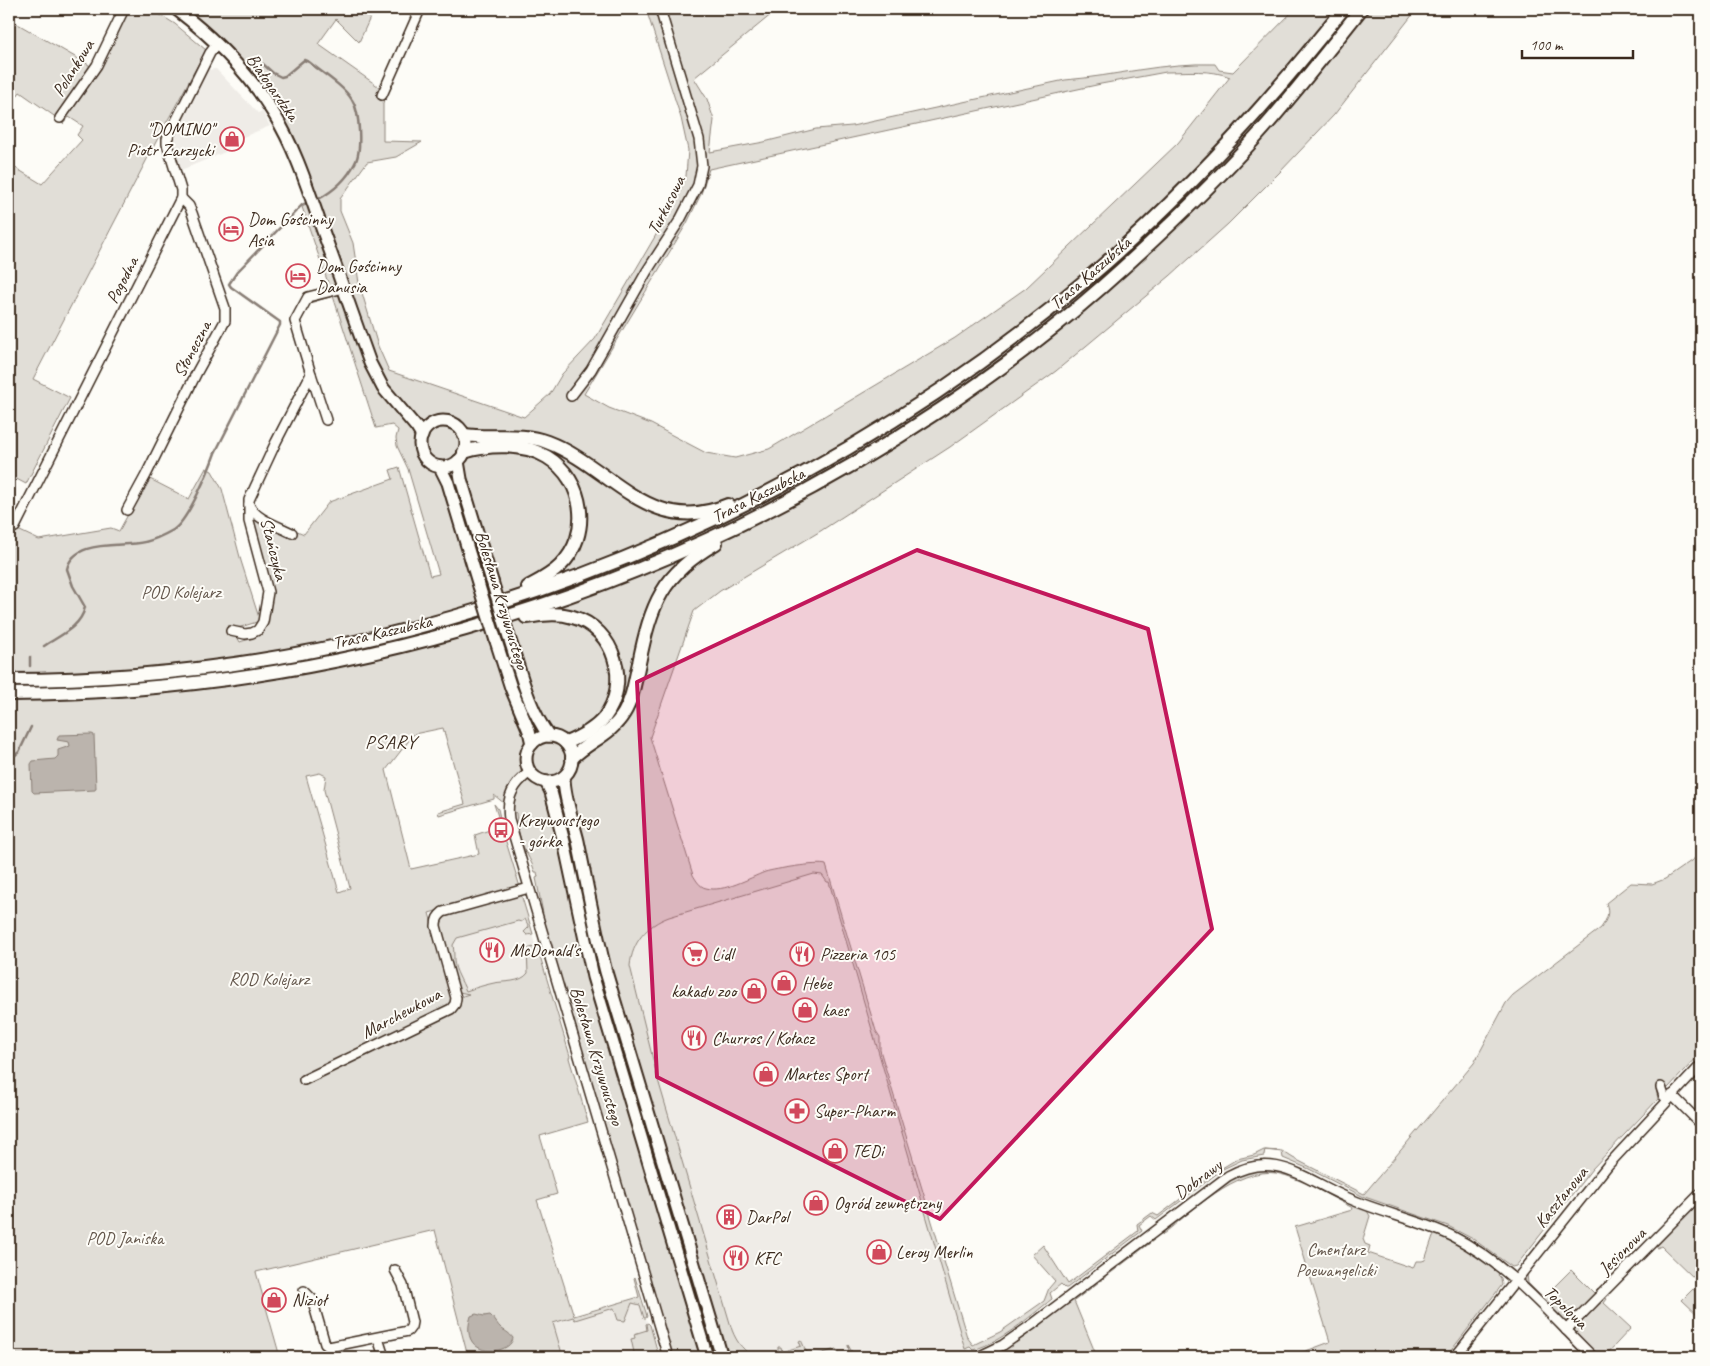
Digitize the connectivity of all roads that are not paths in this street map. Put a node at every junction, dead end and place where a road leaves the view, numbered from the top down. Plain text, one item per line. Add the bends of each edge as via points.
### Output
1 (124, 9) edge
2 (176, 9) edge
3 (411, 9) edge
4 (660, 9) edge
5 (1343, 9) edge
6 (1361, 9) edge
7 (217, 44) junction
8 (382, 95) dead end
9 (60, 118) dead end
10 (180, 198) junction
11 (344, 288) junction
12 (311, 374) junction
13 (571, 396) dead end
14 (396, 404) junction
15 (326, 420) dead end
16 (432, 424) junction
17 (464, 435) junction
18 (422, 436) junction
19 (461, 457) junction
20 (440, 467) junction
21 (773, 490) junction
22 (249, 505) junction
23 (127, 510) dead end
24 (753, 518) junction
25 (15, 527) dead end
26 (292, 533) dead end
27 (501, 602) junction
28 (488, 622) junction
29 (231, 631) dead end
30 (9, 680) edge
31 (9, 694) edge
32 (549, 736) junction
33 (566, 743) junction
34 (532, 744) junction
35 (572, 758) junction
36 (530, 772) junction
37 (564, 777) junction
38 (546, 782) junction
39 (529, 888) junction
40 (1701, 1065) edge
41 (304, 1080) dead end
42 (1661, 1087) dead end
43 (1670, 1098) junction
44 (1701, 1124) edge
45 (1701, 1194) edge
46 (395, 1270) dead end
47 (1515, 1280) junction
48 (304, 1292) dead end
49 (1566, 1330) junction
50 (378, 1338) junction
51 (384, 1357) edge
52 (668, 1357) edge
53 (707, 1357) edge
54 (722, 1357) edge
55 (978, 1357) edge
56 (1455, 1357) edge
57 (1593, 1357) edge

1 - 9 street, Polankowa via 97,66
2 - 7 main road, Białogardzka
3 - 8 street via 418,14
4 - 13 street, Turkusowa via 699,139 702,166 698,185 592,370
5 - 21 highway, Trasa Kaszubska via 1209,164 1085,280 1022,331 930,397 853,446
6 - 24 highway, Trasa Kaszubska via 1236,158 1180,216 1101,288 1007,362 921,422 832,477
7 - 10 street via 167,139 181,190
7 - 11 main road, Białogardzka via 248,78 292,148
10 - 23 street, Słoneczna via 192,213 226,315
10 - 25 street, Pogodna
11 - 12 street via 308,297 296,318
11 - 14 main road via 370,363
12 - 15 street
12 - 22 street, Stańczyka via 252,490
14 - 16 main road
14 - 18 main road
16 - 17 main road via 452,423
16 - 18 main road
17 - 19 main road via 466,444
17 - 21 highway via 518,436 544,441 567,452 643,502 669,512 706,512
18 - 20 main road via 420,447 424,457
19 - 20 main road via 451,466
19 - 27 highway via 478,449 500,447 537,452 560,468 574,486 579,501 579,534 565,561 542,580
19 - 32 main road, Bolesława Krzywoustego, bridge via 461,479 509,637 526,690
20 - 34 main road, Bolesława Krzywoustego, bridge via 448,483 511,688
21 - 27 highway, Trasa Kaszubska via 636,553
22 - 26 street, Stańczyka via 258,515
22 - 29 street, Stańczyka via 249,521 268,592 265,617 258,630 252,633
24 - 28 highway, Trasa Kaszubska via 632,573
24 - 35 highway via 698,554 668,583 649,620 626,710 609,731
27 - 30 highway, Trasa Kaszubska via 356,642 251,662 123,676
28 - 31 highway, Trasa Kaszubska via 361,656 242,677 122,690
28 - 33 highway via 548,614 568,616 593,627 609,645 618,675 611,705 596,725
32 - 33 main road
32 - 34 main road
33 - 35 main road
34 - 36 main road via 526,757
35 - 37 main road
36 - 38 main road
36 - 39 street, Bolesława Krzywoustego via 513,788 508,808
37 - 38 main road
37 - 54 main road via 606,972
38 - 53 main road via 564,842 596,986
39 - 41 street, Marchewkowa via 439,915 436,926 456,998 451,1009
39 - 52 street, Bolesława Krzywoustego
40 - 43 street, Kasztanowa
42 - 43 street via 1664,1096
43 - 44 street
43 - 47 street, Kasztanowa via 1608,1165
45 - 49 street, Jesionowa
46 - 50 street via 403,1285 412,1324 408,1331
47 - 49 street, Topolowa
47 - 55 street, Dobrawy via 1469,1246 1432,1228 1353,1200 1289,1169 1272,1165 1254,1166 1228,1176 1004,1345
47 - 56 street, Kasztanowa
48 - 50 street via 312,1299 324,1344 329,1347
49 - 57 street, Topolowa
50 - 51 street

